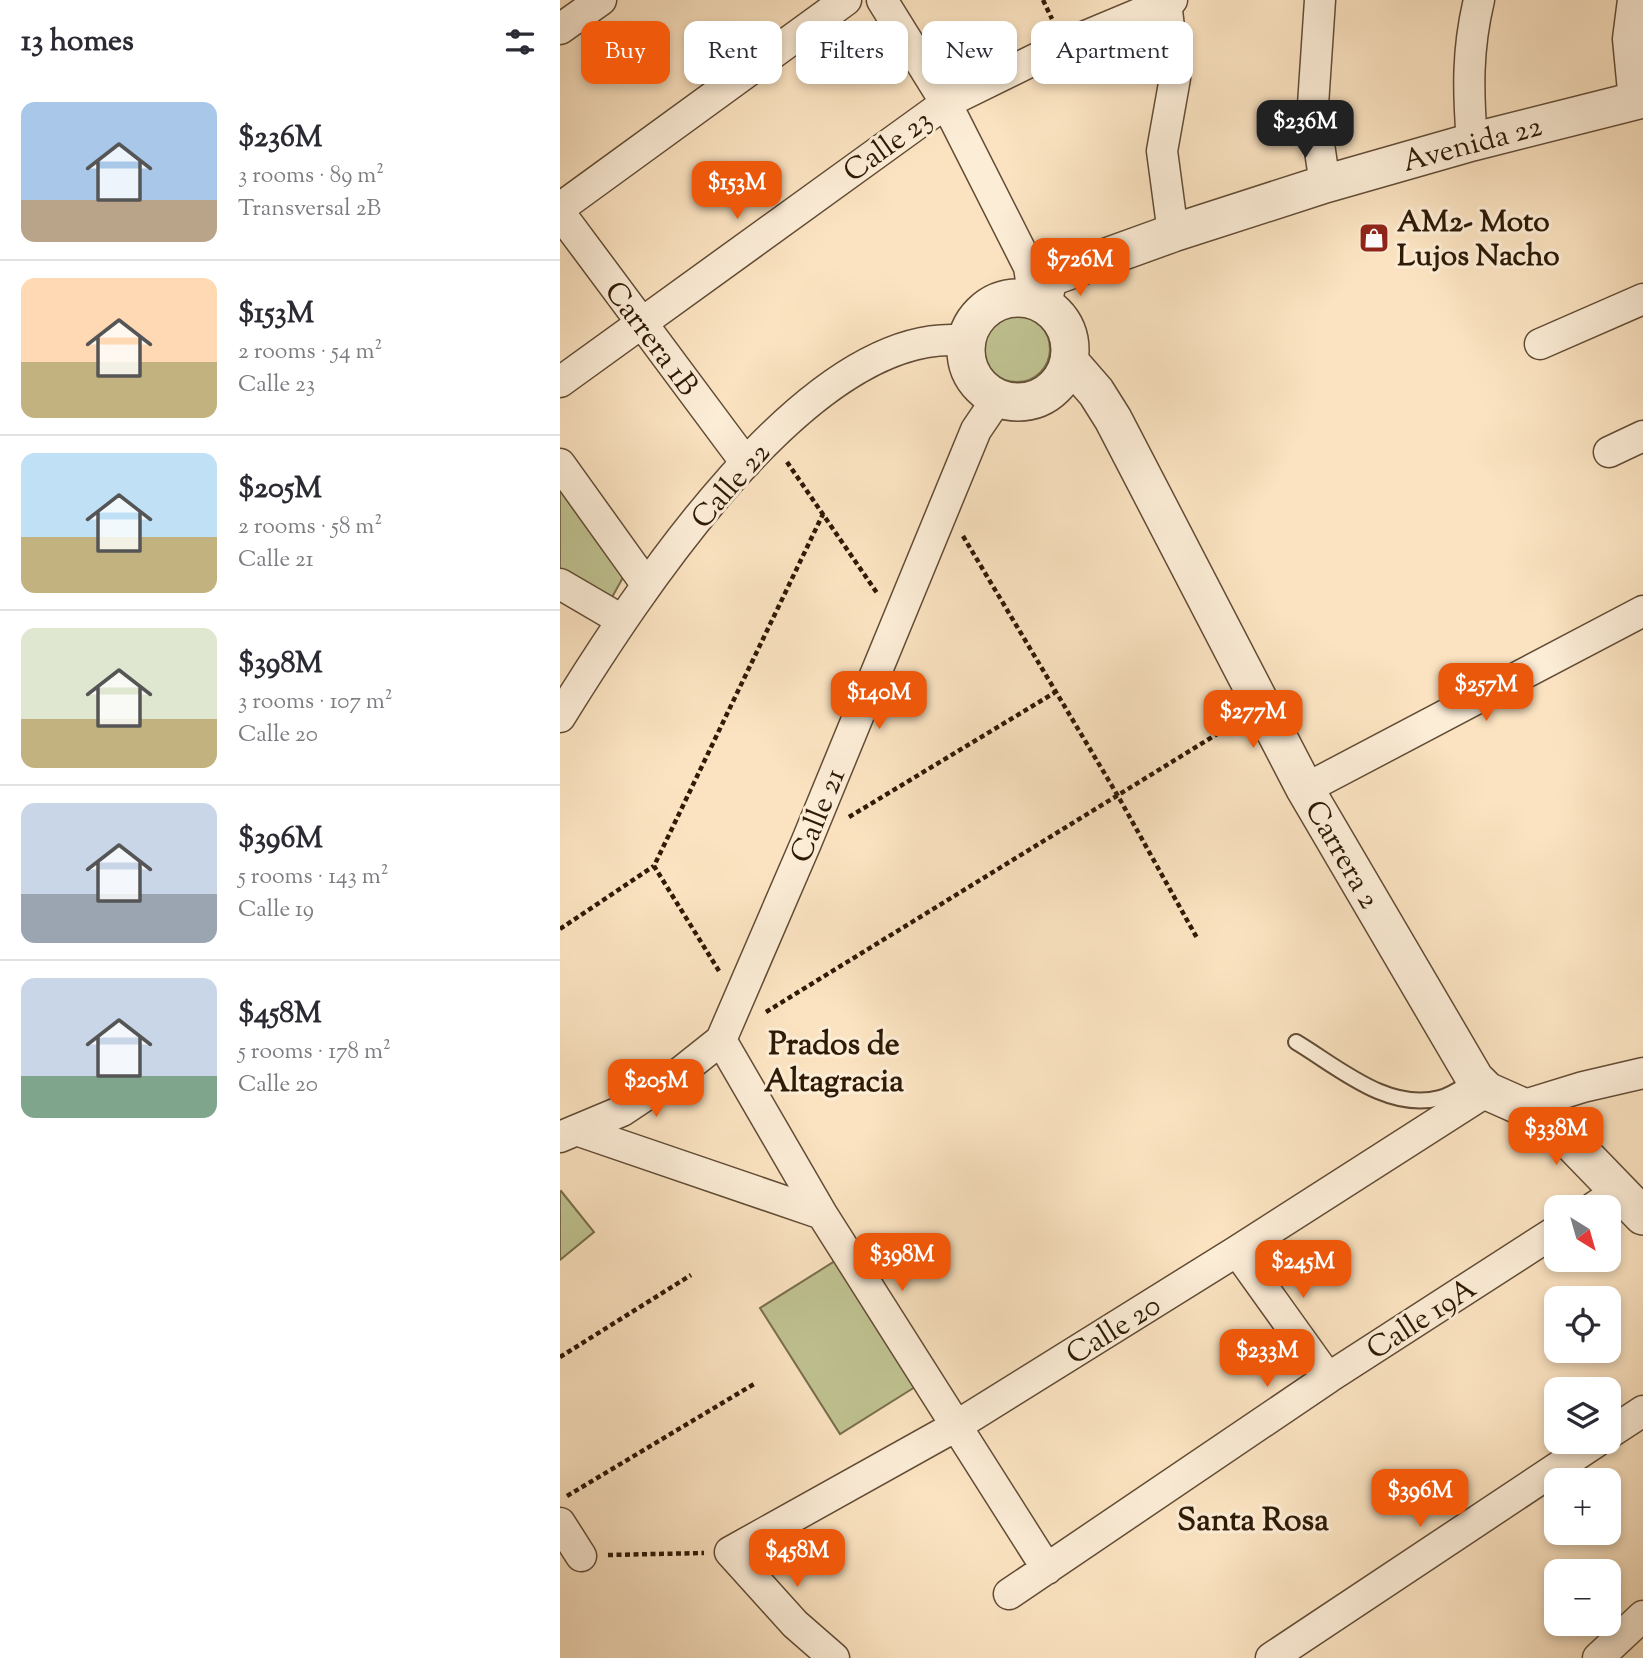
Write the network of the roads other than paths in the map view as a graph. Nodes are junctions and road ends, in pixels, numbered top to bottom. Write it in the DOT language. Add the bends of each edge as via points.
graph roads {
  1 [pos="601,0"];
  2 [pos="846,0"];
  3 [pos="882,0"];
  4 [pos="1320,0"];
  5 [pos="1479,0"];
  6 [pos="1633,0"];
  7 [pos="1169,1"];
  8 [pos="564,17"];
  9 [pos="1639,100"];
  10 [pos="946,103"];
  11 [pos="1472,142"];
  12 [pos="1325,184"];
  13 [pos="560,210"];
  14 [pos="1173,233"];
  15 [pos="1643,299"];
  16 [pos="1038,302"];
  17 [pos="639,323"];
  18 [pos="966,341"];
  19 [pos="1540,344"];
  20 [pos="1069,362"];
  21 [pos="560,382"];
  22 [pos="998,398"];
  23 [pos="1643,436"];
  24 [pos="1609,452"];
  25 [pos="746,463"];
  26 [pos="560,464"];
  27 [pos="560,584"];
  28 [pos="646,584"];
  29 [pos="1643,611"];
  30 [pos="620,619"];
  31 [pos="560,717"];
  32 [pos="1305,789"];
  33 [pos="721,1040"];
  34 [pos="1296,1042"];
  35 [pos="1643,1073"];
  36 [pos="1481,1085"];
  37 [pos="1525,1105"];
  38 [pos="569,1134"];
  39 [pos="1612,1195"];
  40 [pos="822,1214"];
  41 [pos="1544,1239"];
  42 [pos="1237,1251"];
  43 [pos="1328,1378"];
  44 [pos="1643,1411"];
  45 [pos="1621,1425"];
  46 [pos="956,1426"];
  47 [pos="1578,1454"];
  48 [pos="560,1523"];
  49 [pos="580,1556"];
  50 [pos="1047,1569"];
  51 [pos="1009,1594"];
  52 [pos="1639,1627"];
  53 [pos="834,1658"];
  54 [pos="1271,1658"];
  55 [pos="1598,1658"];
  1 -- 8 [label="street"];
  2 -- 13 [label="street"];
  3 -- 10 [label="street"];
  4 -- 12 [label="street" via="1313,105"];
  5 -- 11 [label="street" via="1470,38"];
  6 -- 9 [label="street" via="1628,39"];
  7 -- 10 [label="street, Calle 23" via="1064,45"];
  7 -- 14 [label="street" via="1175,78 1162,151"];
  9 -- 11 [label="street, Avenida 22"];
  10 -- 16 [label="street" via="1028,267"];
  10 -- 17 [label="street, Calle 23"];
  11 -- 12 [label="street, Avenida 22"];
  12 -- 14 [label="street, Avenida 22"];
  13 -- 17 [label="street, Carrera 1B"];
  14 -- 16 [label="street, Avenida 22" via="1054,276"];
  15 -- 19 [label="street"];
  16 -- 18 [label="street" via="1008,299 991,305 977,317"];
  16 -- 20 [label="street" via="1063,324 1070,344"];
  17 -- 21 [label="street, Calle 23"];
  17 -- 25 [label="street, Carrera 1B"];
  18 -- 22 [label="street" via="972,376"];
  18 -- 25 [label="street, Calle 22" via="943,338 922,342 869,362 814,397"];
  20 -- 22 [label="street" via="1063,377 1043,396 1017,403"];
  20 -- 32 [label="street, Carrera 2" via="1097,392 1112,419"];
  22 -- 33 [label="street, Calle 21" via="976,430"];
  23 -- 24 [label="street"];
  25 -- 28 [label="street, Calle 22"];
  26 -- 28 [label="street"];
  27 -- 30 [label="street"];
  28 -- 30 [label="street, Calle 22"];
  29 -- 32 [label="street"];
  30 -- 31 [label="street, Calle 22"];
  32 -- 36 [label="street, Carrera 2"];
  33 -- 38 [label="street" via="622,1111"];
  33 -- 40 [label="street"];
  34 -- 36 [label="lane" via="1383,1095 1415,1101"];
  35 -- 37 [label="street"];
  36 -- 37 [label="street"];
  36 -- 42 [label="street, Calle 20"];
  37 -- 39 [label="street" via="1548,1118"];
  38 -- 40 [label="street"];
  40 -- 46 [label="street"];
  41 -- 43 [label="street, Calle 19A"];
  42 -- 43 [label="street"];
  42 -- 46 [label="street, Calle 20"];
  43 -- 50 [label="street, Calle 19A"];
  44 -- 45 [label="street"];
  46 -- 50 [label="street"];
  46 -- 53 [label="street, Calle 20" via="730,1552 795,1624"];
  47 -- 54 [label="street"];
  48 -- 49 [label="street"];
  50 -- 51 [label="street, Calle 19A"];
  52 -- 55 [label="street"];
}
